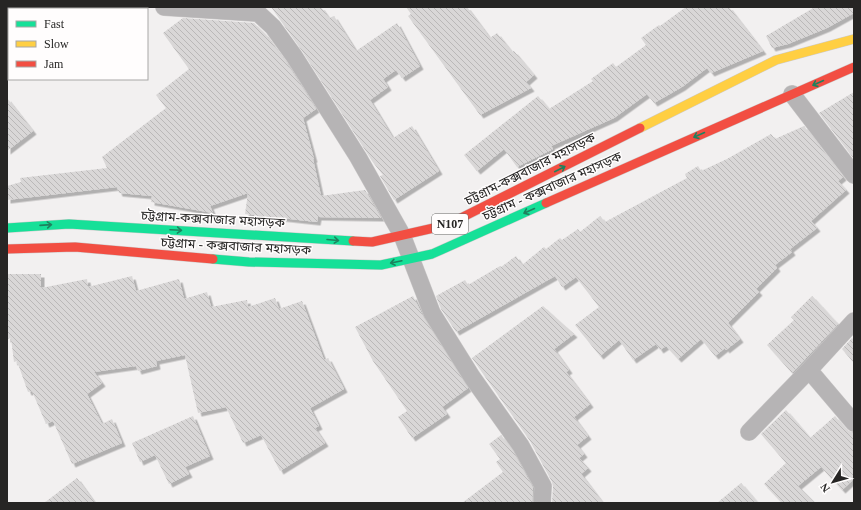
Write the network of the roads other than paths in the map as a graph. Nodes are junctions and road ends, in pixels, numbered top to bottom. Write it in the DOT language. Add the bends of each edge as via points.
graph roads {
  1 [pos="164,7"];
  2 [pos="854,39"];
  3 [pos="854,67"];
  4 [pos="792,94"];
  5 [pos="854,175"];
  6 [pos="7,228"];
  7 [pos="402,235"];
  8 [pos="7,249"];
  9 [pos="411,259"];
  10 [pos="854,321"];
  11 [pos="809,370"];
  12 [pos="854,423"];
  13 [pos="749,432"];
  14 [pos="542,503"];
  1 -- 7 [label="street" via="258,13 273,27 358,157"];
  7 -- 2 [label="highway, চট্টগ্রাম-কক্সবাজার মহাসড়ক / N107, one-way" via="448,225 776,60"];
  3 -- 4 [label="highway, চট্টগ্রাম - কক্সবাজার মহাসড়ক / N107, one-way"];
  4 -- 5 [label="street"];
  4 -- 9 [label="highway, চট্টগ্রাম - কক্সবাজার মহাসড়ক / N107, one-way" via="432,254"];
  6 -- 7 [label="highway, চট্টগ্রাম-কক্সবাজার মহাসড়ক / N107, one-way" via="69,224 372,242"];
  7 -- 9 [label="street"];
  9 -- 8 [label="highway, চট্টগ্রাম - কক্সবাজার মহাসড়ক / N107, one-way" via="381,265 257,263 75,247"];
  9 -- 14 [label="street" via="432,313 472,378 521,446 544,486"];
  10 -- 11 [label="street"];
  11 -- 12 [label="street"];
  11 -- 13 [label="street"];
}
